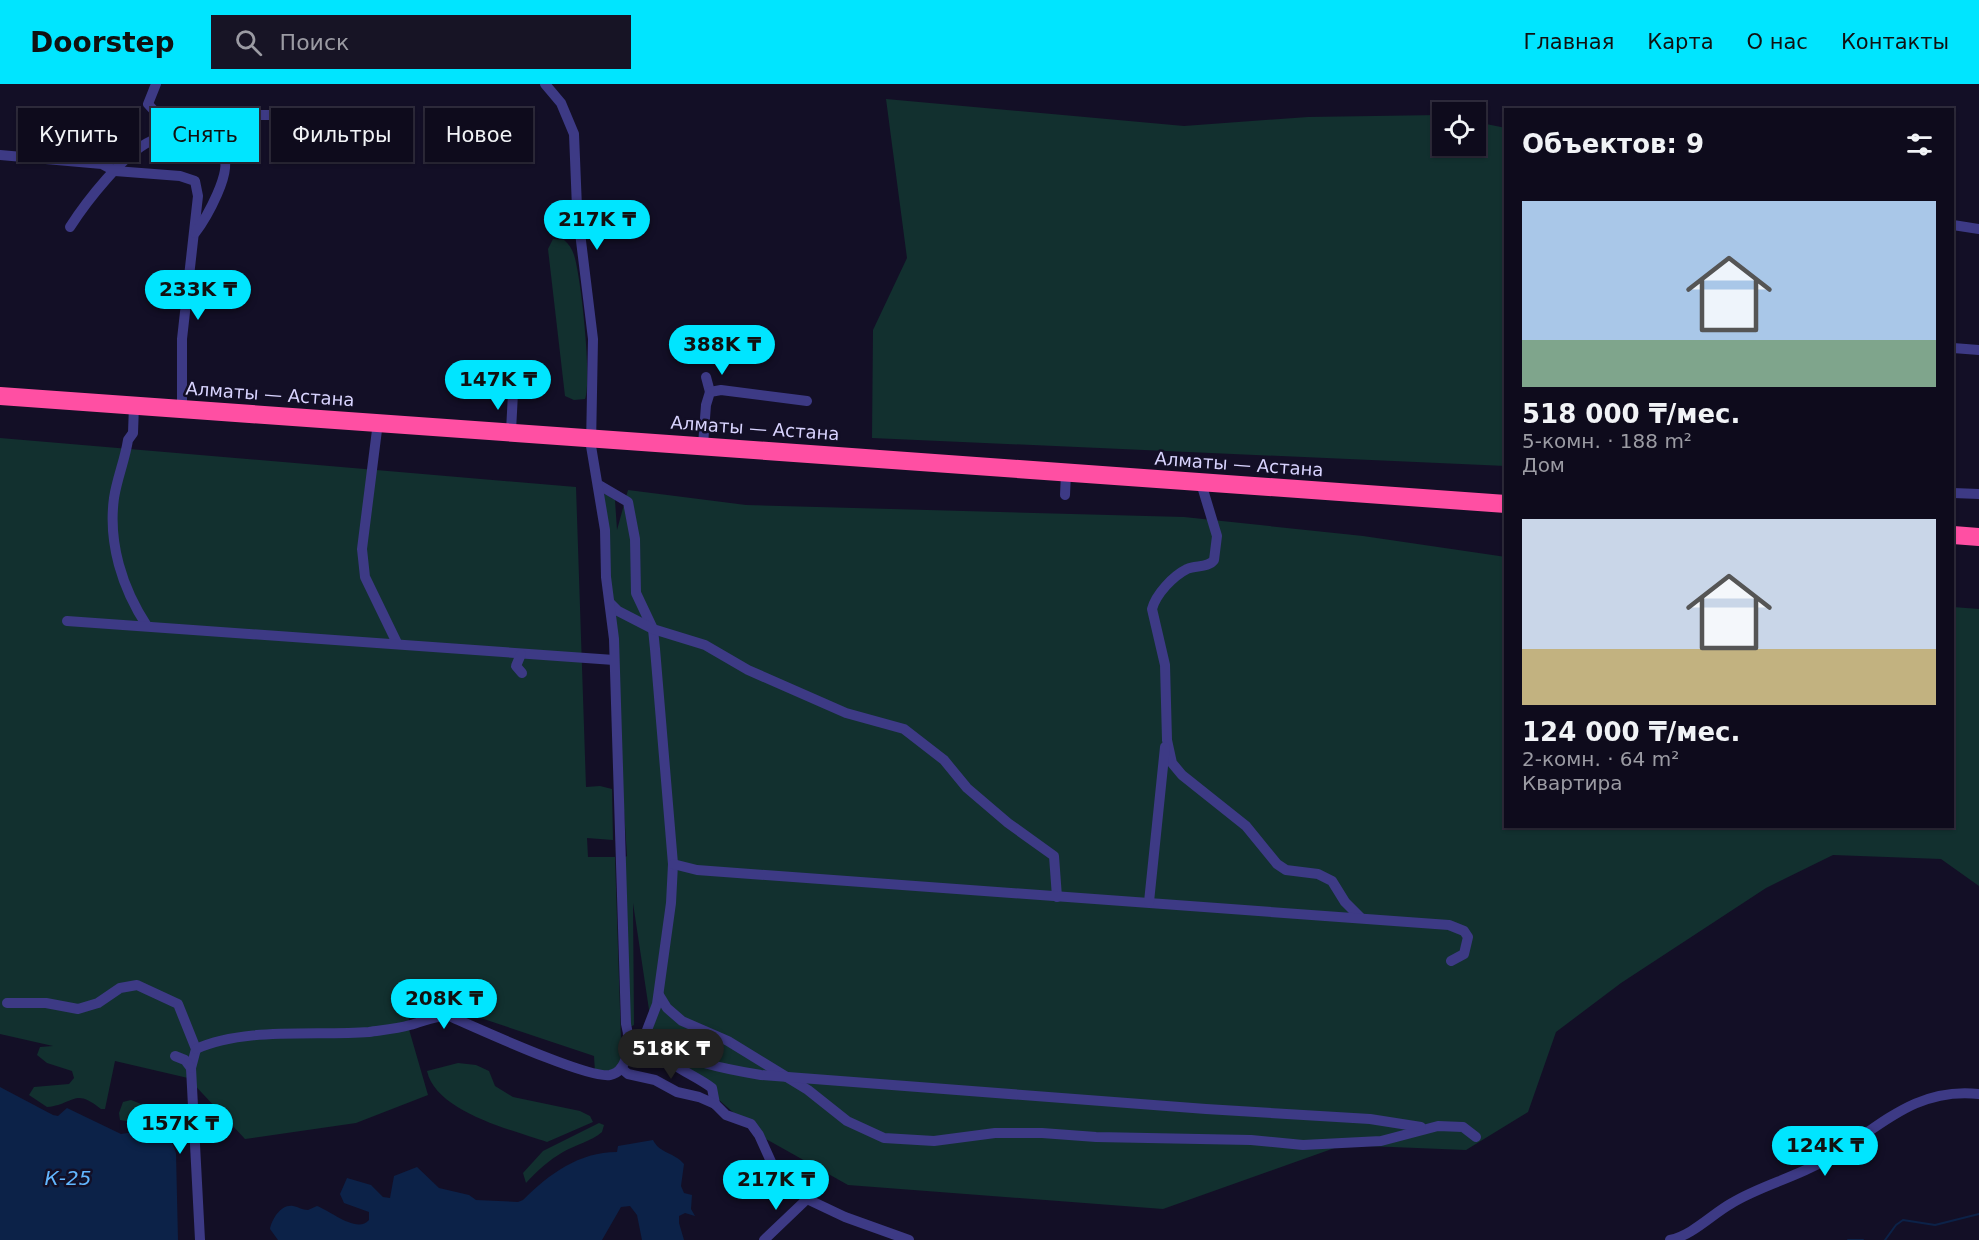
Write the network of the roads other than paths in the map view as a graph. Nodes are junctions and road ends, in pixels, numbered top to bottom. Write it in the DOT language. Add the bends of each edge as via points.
graph roads {
  1 [pos="156,84"];
  2 [pos="545,84"];
  3 [pos="151,110"];
  4 [pos="151,142"];
  5 [pos="0,155"];
  6 [pos="224,162"];
  7 [pos="115,171"];
  8 [pos="1954,225"];
  9 [pos="70,227"];
  10 [pos="1979,229"];
  11 [pos="195,233"];
  12 [pos="1954,348"];
  13 [pos="1979,350"];
  14 [pos="706,377"];
  15 [pos="710,392"];
  16 [pos="513,393"];
  17 [pos="0,396"];
  18 [pos="807,401"];
  19 [pos="134,405"];
  20 [pos="182,409"];
  21 [pos="378,422"];
  22 [pos="511,431"];
  23 [pos="591,437"];
  24 [pos="703,445"];
  25 [pos="1066,473"];
  26 [pos="1201,483"];
  27 [pos="598,485"];
  28 [pos="1954,493"];
  29 [pos="1979,494"];
  30 [pos="1065,495"];
  31 [pos="1504,504"];
  32 [pos="1954,535"];
  33 [pos="1979,537"];
  34 [pos="610,603"];
  35 [pos="67,621"];
  36 [pos="147,626"];
  37 [pos="653,629"];
  38 [pos="397,643"];
  39 [pos="521,654"];
  40 [pos="615,660"];
  41 [pos="522,673"];
  42 [pos="1167,740"];
  43 [pos="673,864"];
  44 [pos="1057,897"];
  45 [pos="1149,902"];
  46 [pos="1361,918"];
  47 [pos="1451,961"];
  48 [pos="659,995"];
  49 [pos="7,1003"];
  50 [pos="647,1030"];
  51 [pos="630,1034"];
  52 [pos="653,1041"];
  53 [pos="196,1049"];
  54 [pos="175,1056"];
  55 [pos="191,1068"];
  56 [pos="621,1068"];
  57 [pos="789,1077"];
  58 [pos="1979,1094"];
  59 [pos="715,1104"];
  60 [pos="1425,1128"];
  61 [pos="1476,1137"];
  62 [pos="807,1199"];
  63 [pos="200,1240"];
  64 [pos="764,1240"];
  65 [pos="909,1240"];
  66 [pos="1670,1240"];
  1 -- 3 [label="street" via="147,99"];
  2 -- 23 [label="street" via="568,115 576,145 577,208 593,339"];
  4 -- 7 [label="street" via="124,159"];
  5 -- 7 [label="street" via="102,164"];
  6 -- 11 [label="street" via="226,168 208,215"];
  7 -- 9 [label="street"];
  7 -- 11 [label="street" via="193,178 198,191"];
  8 -- 10 [label="street"];
  11 -- 20 [label="street" via="182,339"];
  12 -- 13 [label="street"];
  14 -- 15 [label="street"];
  15 -- 18 [label="street" via="721,390"];
  15 -- 24 [label="street"];
  16 -- 22 [label="street"];
  17 -- 19 [label="highway, Алматы — Астана"];
  19 -- 20 [label="highway, Алматы — Астана"];
  19 -- 36 [label="street" via="133,433 114,499 112,543 128,589"];
  20 -- 21 [label="highway, Алматы — Астана"];
  21 -- 22 [label="highway, Алматы — Астана"];
  21 -- 38 [label="street" via="362,549 365,577"];
  22 -- 23 [label="highway, Алматы — Астана"];
  23 -- 24 [label="highway, Алматы — Астана"];
  23 -- 27 [label="street"];
  24 -- 25 [label="highway, Алматы — Астана"];
  25 -- 26 [label="highway, Алматы — Астана"];
  25 -- 30 [label="street"];
  26 -- 31 [label="highway, Алматы — Астана"];
  26 -- 42 [label="street" via="1216,529 1216,556 1211,564 1178,576 1152,609 1166,681"];
  27 -- 34 [label="street"];
  27 -- 37 [label="street" via="628,502 635,539 636,593"];
  28 -- 29 [label="street"];
  32 -- 33 [label="highway"];
  34 -- 37 [label="street"];
  34 -- 40 [label="street"];
  35 -- 36 [label="street"];
  36 -- 38 [label="street"];
  37 -- 43 [label="street"];
  37 -- 44 [label="street" via="705,645 748,670 846,713 904,729 944,760 967,788 1008,823 1054,856"];
  38 -- 39 [label="street"];
  39 -- 40 [label="street"];
  39 -- 41 [label="street" via="516,666"];
  40 -- 51 [label="street" via="622,930 626,1024"];
  42 -- 45 [label="street"];
  42 -- 46 [label="street" via="1172,763 1182,775 1246,826 1277,864 1286,870 1318,874 1332,881"];
  43 -- 44 [label="street" via="697,870"];
  43 -- 48 [label="street" via="672,903"];
  44 -- 45 [label="street"];
  45 -- 46 [label="street"];
  46 -- 47 [label="street" via="1460,929 1468,937 1467,946 1464,954"];
  48 -- 50 [label="street"];
  48 -- 57 [label="street" via="682,1021 728,1041"];
  49 -- 53 [label="street" via="46,1003 78,1009 98,1003 120,988 137,985 178,1004"];
  50 -- 51 [label="street"];
  50 -- 52 [label="street"];
  51 -- 56 [label="street"];
  52 -- 57 [label="street" via="664,1049 712,1066"];
  52 -- 59 [label="street" via="661,1056 712,1088"];
  53 -- 55 [label="street"];
  53 -- 56 [label="street" via="234,1038 368,1032 449,1016 576,1070 609,1075"];
  54 -- 55 [label="street"];
  55 -- 63 [label="street"];
  56 -- 59 [label="street" via="628,1074 655,1080"];
  57 -- 60 [label="street" via="1370,1119"];
  57 -- 60 [label="street" via="858,1127 884,1138 908,1140 1042,1133 1103,1138 1245,1139 1303,1145 1381,1141"];
  58 -- 66 [label="street" via="1954,1092 1899,1111 1818,1164 1736,1200 1693,1230"];
  59 -- 62 [label="street" via="726,1115 751,1124 777,1175 797,1187"];
  60 -- 61 [label="street" via="1463,1127"];
  62 -- 64 [label="street"];
  62 -- 65 [label="street"];
}
